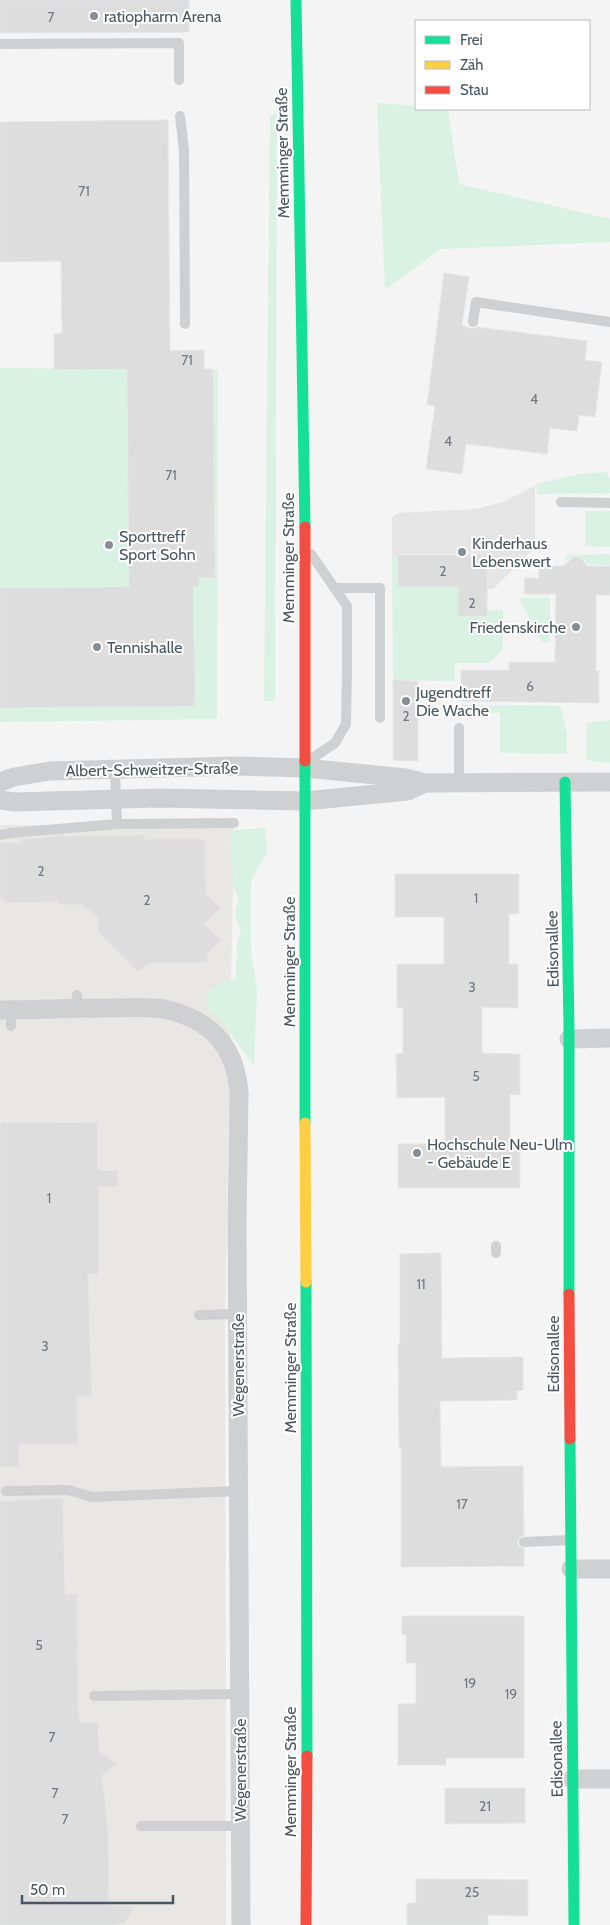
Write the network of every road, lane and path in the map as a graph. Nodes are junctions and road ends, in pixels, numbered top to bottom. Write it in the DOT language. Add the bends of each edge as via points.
graph roads {
  1 [pos="296,0"];
  2 [pos="0,44"];
  3 [pos="179,80"];
  4 [pos="180,116"];
  5 [pos="473,322"];
  6 [pos="610,322"];
  7 [pos="185,324"];
  8 [pos="561,502"];
  9 [pos="610,503"];
  10 [pos="305,543"];
  11 [pos="334,588"];
  12 [pos="380,718"];
  13 [pos="459,728"];
  14 [pos="305,765"];
  15 [pos="115,769"];
  16 [pos="0,782"];
  17 [pos="459,782"];
  18 [pos="565,782"];
  19 [pos="610,782"];
  20 [pos="425,783"];
  21 [pos="116,798"];
  22 [pos="0,800"];
  23 [pos="305,801"];
  24 [pos="234,823"];
  25 [pos="117,824"];
  26 [pos="0,836"];
  27 [pos="7,1015"];
  28 [pos="610,1038"];
  29 [pos="569,1039"];
  30 [pos="238,1314"];
  31 [pos="199,1315"];
  32 [pos="6,1491"];
  33 [pos="239,1491"];
  34 [pos="571,1540"];
  35 [pos="524,1542"];
  36 [pos="571,1569"];
  37 [pos="610,1569"];
  38 [pos="240,1694"];
  39 [pos="94,1696"];
  40 [pos="572,1779"];
  41 [pos="610,1779"];
  42 [pos="141,1826"];
  43 [pos="241,1826"];
  44 [pos="241,1925"];
  45 [pos="306,1925"];
  46 [pos="574,1925"];
  1 -- 10 [label="main road, Memminger Straße"];
  2 -- 3 [label="lane" via="179,43"];
  4 -- 7 [label="lane" via="184,150"];
  5 -- 6 [label="lane" via="476,302"];
  8 -- 9 [label="lane"];
  10 -- 11 [label="lane"];
  10 -- 14 [label="main road, Memminger Straße"];
  11 -- 12 [label="lane" via="380,588"];
  11 -- 14 [label="lane" via="347,606 346,724 334,743"];
  13 -- 17 [label="lane"];
  14 -- 15 [label="street, Albert-Schweitzer-Straße"];
  14 -- 20 [label="street, Albert-Schweitzer-Straße"];
  14 -- 23 [label="main road, Memminger Straße"];
  15 -- 16 [label="street, Albert-Schweitzer-Straße" via="50,771"];
  15 -- 21 [label="lane"];
  17 -- 18 [label="street"];
  17 -- 20 [label="street"];
  18 -- 19 [label="street"];
  18 -- 29 [label="main road, Edisonallee"];
  20 -- 23 [label="street, Albert-Schweitzer-Straße" via="408,791"];
  21 -- 22 [label="street, Albert-Schweitzer-Straße"];
  21 -- 23 [label="street, Albert-Schweitzer-Straße"];
  21 -- 25 [label="lane"];
  23 -- 45 [label="main road, Memminger Straße"];
  24 -- 25 [label="lane"];
  25 -- 26 [label="lane"];
  27 -- 30 [label="street, Wegenerstraße" via="77,1001 164,1009 199,1022 214,1032 227,1048 238,1075 239,1092 230,1249"];
  28 -- 29 [label="street"];
  29 -- 34 [label="main road, Edisonallee"];
  30 -- 31 [label="lane"];
  30 -- 33 [label="street, Wegenerstraße"];
  32 -- 33 [label="lane" via="68,1490 92,1497"];
  33 -- 38 [label="street, Wegenerstraße"];
  34 -- 35 [label="lane"];
  34 -- 36 [label="main road, Edisonallee"];
  36 -- 37 [label="street"];
  36 -- 40 [label="main road, Edisonallee"];
  38 -- 39 [label="lane"];
  38 -- 43 [label="street, Wegenerstraße"];
  40 -- 41 [label="street"];
  40 -- 46 [label="main road, Edisonallee"];
  42 -- 43 [label="lane"];
  43 -- 44 [label="street, Wegenerstraße"];
}
